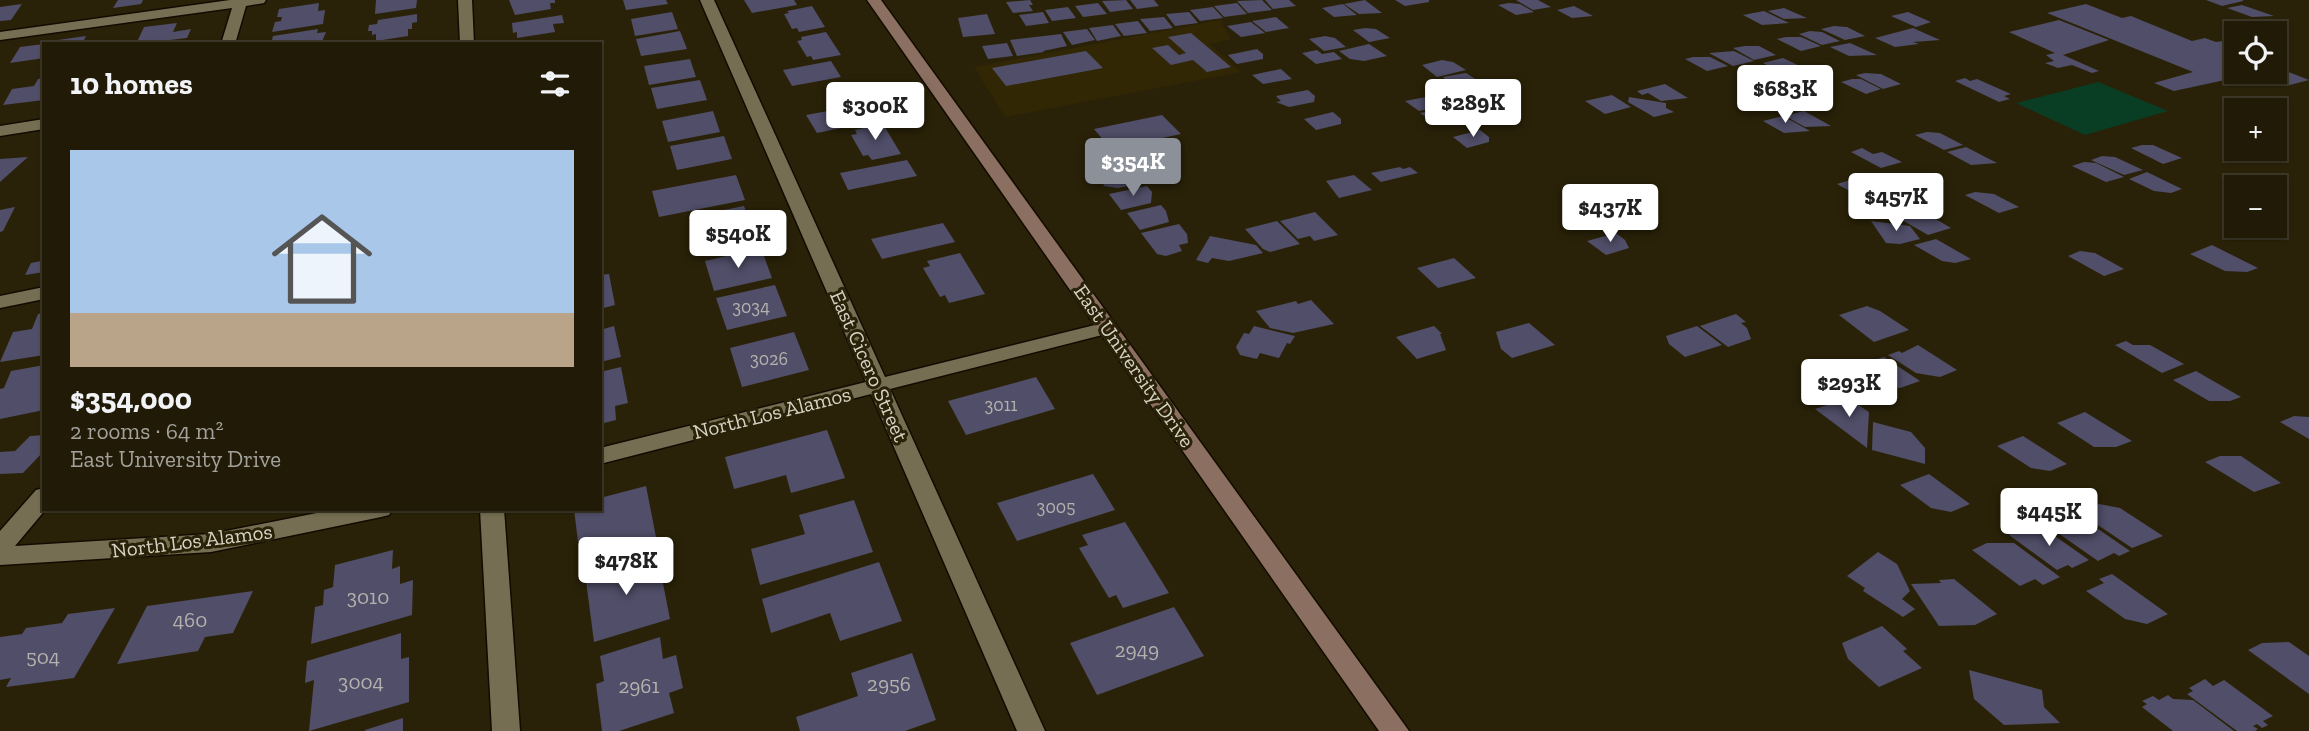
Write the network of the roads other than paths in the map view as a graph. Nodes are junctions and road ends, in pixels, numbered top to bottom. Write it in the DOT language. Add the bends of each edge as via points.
graph roads {
  1 [pos="259,0"];
  2 [pos="465,0"];
  3 [pos="707,0"];
  4 [pos="874,0"];
  5 [pos="240,2"];
  6 [pos="0,36"];
  7 [pos="229,42"];
  8 [pos="467,42"];
  9 [pos="42,124"];
  10 [pos="0,131"];
  11 [pos="42,293"];
  12 [pos="0,302"];
  13 [pos="1107,327"];
  14 [pos="877,386"];
  15 [pos="602,455"];
  16 [pos="42,498"];
  17 [pos="372,511"];
  18 [pos="492,511"];
  19 [pos="0,547"];
  20 [pos="0,555"];
  21 [pos="506,731"];
  22 [pos="1031,731"];
  23 [pos="1395,731"];
  1 -- 5 [label="street"];
  2 -- 8 [label="street"];
  3 -- 14 [label="street, East Cicero Street"];
  4 -- 13 [label="main road, East University Drive"];
  5 -- 6 [label="street"];
  5 -- 7 [label="street"];
  9 -- 10 [label="street"];
  11 -- 12 [label="street"];
  13 -- 14 [label="street, North Los Alamos"];
  13 -- 23 [label="main road, East University Drive"];
  14 -- 15 [label="street, North Los Alamos"];
  14 -- 22 [label="street, East Cicero Street"];
  16 -- 19 [label="street"];
  17 -- 20 [label="street, North Los Alamos" via="211,543"];
  18 -- 21 [label="street"];
}
